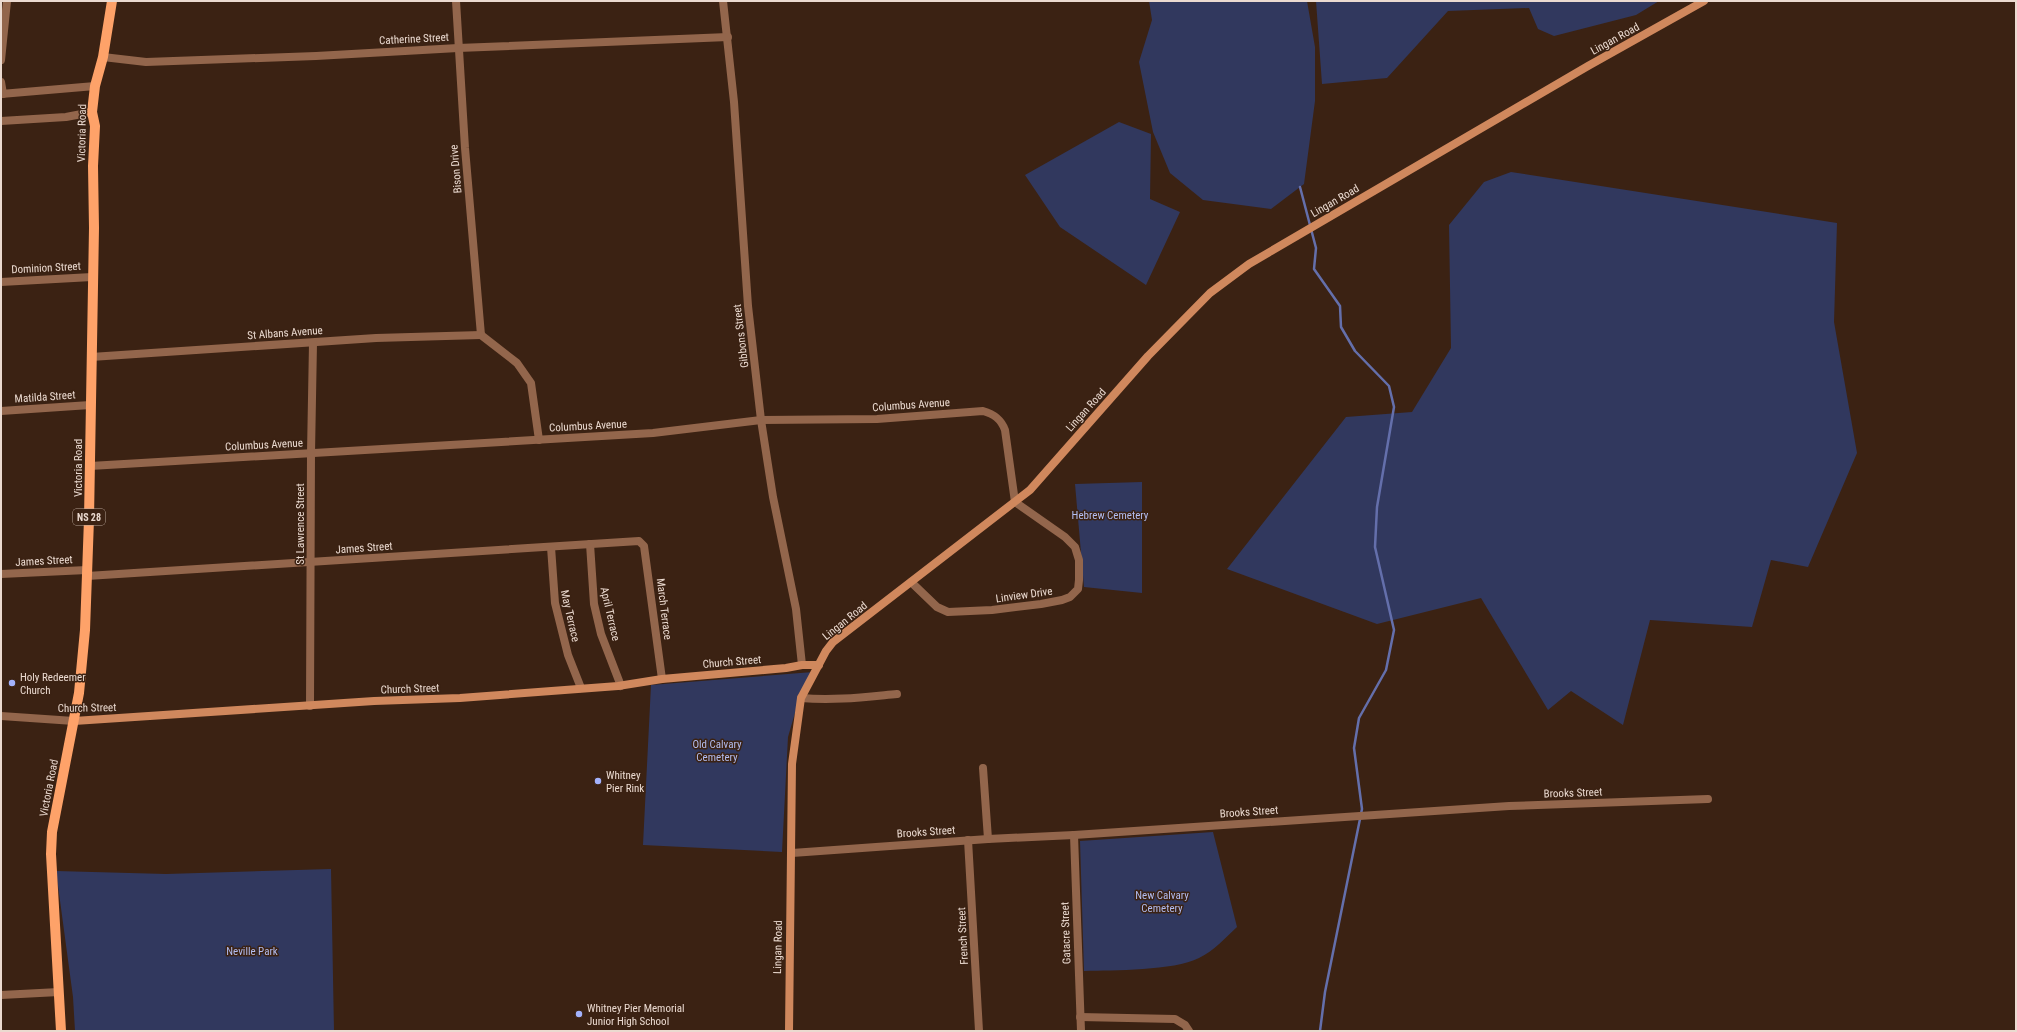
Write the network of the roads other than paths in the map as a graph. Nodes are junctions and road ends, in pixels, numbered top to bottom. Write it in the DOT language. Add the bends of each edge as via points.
graph roads {
  1 [pos="7,1"];
  2 [pos="112,1"];
  3 [pos="456,1"];
  4 [pos="723,1"];
  5 [pos="1704,1"];
  6 [pos="728,37"];
  7 [pos="458,48"];
  8 [pos="102,57"];
  9 [pos="1,60"];
  10 [pos="1,82"];
  11 [pos="95,86"];
  12 [pos="2,94"];
  13 [pos="92,112"];
  14 [pos="1,121"];
  15 [pos="92,277"];
  16 [pos="1,282"];
  17 [pos="481,335"];
  18 [pos="313,343"];
  19 [pos="91,357"];
  20 [pos="90,405"];
  21 [pos="1,411"];
  22 [pos="761,420"];
  23 [pos="539,440"];
  24 [pos="311,453"];
  25 [pos="90,466"];
  26 [pos="1015,502"];
  27 [pos="642,543"];
  28 [pos="590,544"];
  29 [pos="551,547"];
  30 [pos="311,563"];
  31 [pos="87,573"];
  32 [pos="1,574"];
  33 [pos="910,582"];
  34 [pos="802,665"];
  35 [pos="819,665"];
  36 [pos="662,679"];
  37 [pos="621,686"];
  38 [pos="581,688"];
  39 [pos="897,694"];
  40 [pos="801,698"];
  41 [pos="310,706"];
  42 [pos="1,716"];
  43 [pos="74,721"];
  44 [pos="983,768"];
  45 [pos="1708,799"];
  46 [pos="1074,835"];
  47 [pos="988,839"];
  48 [pos="968,840"];
  49 [pos="792,853"];
  50 [pos="59,992"];
  51 [pos="1,995"];
  52 [pos="1080,1017"];
  53 [pos="61,1031"];
  54 [pos="789,1031"];
  55 [pos="979,1031"];
  56 [pos="1081,1031"];
  57 [pos="1189,1031"];
  1 -- 9 [label="street"];
  2 -- 8 [label="main road, Victoria Road / NS 28"];
  3 -- 7 [label="street, Bison Drive"];
  4 -- 6 [label="street, Gibbons Street"];
  5 -- 26 [label="street, Lingan Road" via="1512,110 1244,266 1226,279 1139,365 1050,469"];
  6 -- 7 [label="street, Catherine Street"];
  6 -- 22 [label="street, Gibbons Street" via="748,306"];
  7 -- 8 [label="street, Catherine Street" via="153,61"];
  7 -- 17 [label="street, Bison Drive"];
  8 -- 11 [label="main road, Victoria Road / NS 28"];
  10 -- 12 [label="street"];
  11 -- 12 [label="street"];
  11 -- 13 [label="main road, Victoria Road / NS 28"];
  13 -- 14 [label="street"];
  13 -- 15 [label="main road, Victoria Road / NS 28" via="95,126"];
  15 -- 16 [label="street, Dominion Street"];
  15 -- 19 [label="main road, Victoria Road / NS 28"];
  17 -- 18 [label="street, St Albans Avenue"];
  17 -- 23 [label="street" via="517,363 531,382"];
  18 -- 19 [label="street, St Albans Avenue"];
  18 -- 24 [label="street, St Lawrence Street"];
  19 -- 20 [label="main road, Victoria Road / NS 28"];
  20 -- 21 [label="street, Matilda Street"];
  20 -- 25 [label="main road, Victoria Road / NS 28"];
  22 -- 23 [label="street, Columbus Avenue" via="653,433"];
  22 -- 26 [label="street, Columbus Avenue" via="869,419 983,411 990,413 1001,421 1005,430"];
  22 -- 34 [label="street, Gibbons Street" via="773,497 796,609"];
  23 -- 24 [label="street, Columbus Avenue"];
  24 -- 25 [label="street, Columbus Avenue"];
  24 -- 30 [label="street, St Lawrence Street"];
  25 -- 31 [label="main road, Victoria Road / NS 28"];
  26 -- 33 [label="street, Lingan Road"];
  26 -- 33 [label="street, Linview Drive" via="1065,536 1075,547 1079,560 1079,580 1078,589 1070,597 992,610 948,612 937,607"];
  27 -- 28 [label="street, James Street" via="637,541"];
  27 -- 36 [label="street, March Terrace"];
  28 -- 29 [label="street, James Street"];
  28 -- 37 [label="street, April Terrace" via="594,604 601,634"];
  29 -- 30 [label="street, James Street"];
  29 -- 38 [label="street, May Terrace" via="555,603 568,655"];
  30 -- 31 [label="street, James Street"];
  30 -- 41 [label="street, St Lawrence Street"];
  31 -- 32 [label="street, James Street"];
  31 -- 43 [label="main road, Victoria Road / NS 28" via="85,630"];
  33 -- 35 [label="street, Lingan Road" via="833,642"];
  34 -- 35 [label="street, Church Street"];
  34 -- 36 [label="street, Church Street"];
  35 -- 40 [label="street, Lingan Road"];
  36 -- 37 [label="street, Church Street"];
  37 -- 38 [label="street, Church Street"];
  38 -- 41 [label="street, Church Street"];
  39 -- 40 [label="street" via="856,699"];
  40 -- 49 [label="street, Lingan Road" via="792,764"];
  41 -- 43 [label="street, Church Street"];
  42 -- 43 [label="street, Church Street"];
  43 -- 50 [label="main road, Victoria Road / NS 28" via="52,832"];
  44 -- 47 [label="street"];
  45 -- 46 [label="street, Brooks Street" via="1509,806"];
  46 -- 47 [label="street, Brooks Street"];
  46 -- 52 [label="street, Gatacre Street"];
  47 -- 48 [label="street, Brooks Street"];
  48 -- 49 [label="street, Brooks Street"];
  48 -- 55 [label="street, French Street"];
  49 -- 54 [label="street, Lingan Road"];
  50 -- 51 [label="street"];
  50 -- 53 [label="main road, Victoria Road / NS 28"];
  52 -- 56 [label="street, Gatacre Street"];
  52 -- 57 [label="street" via="1175,1020 1185,1025"];
}
